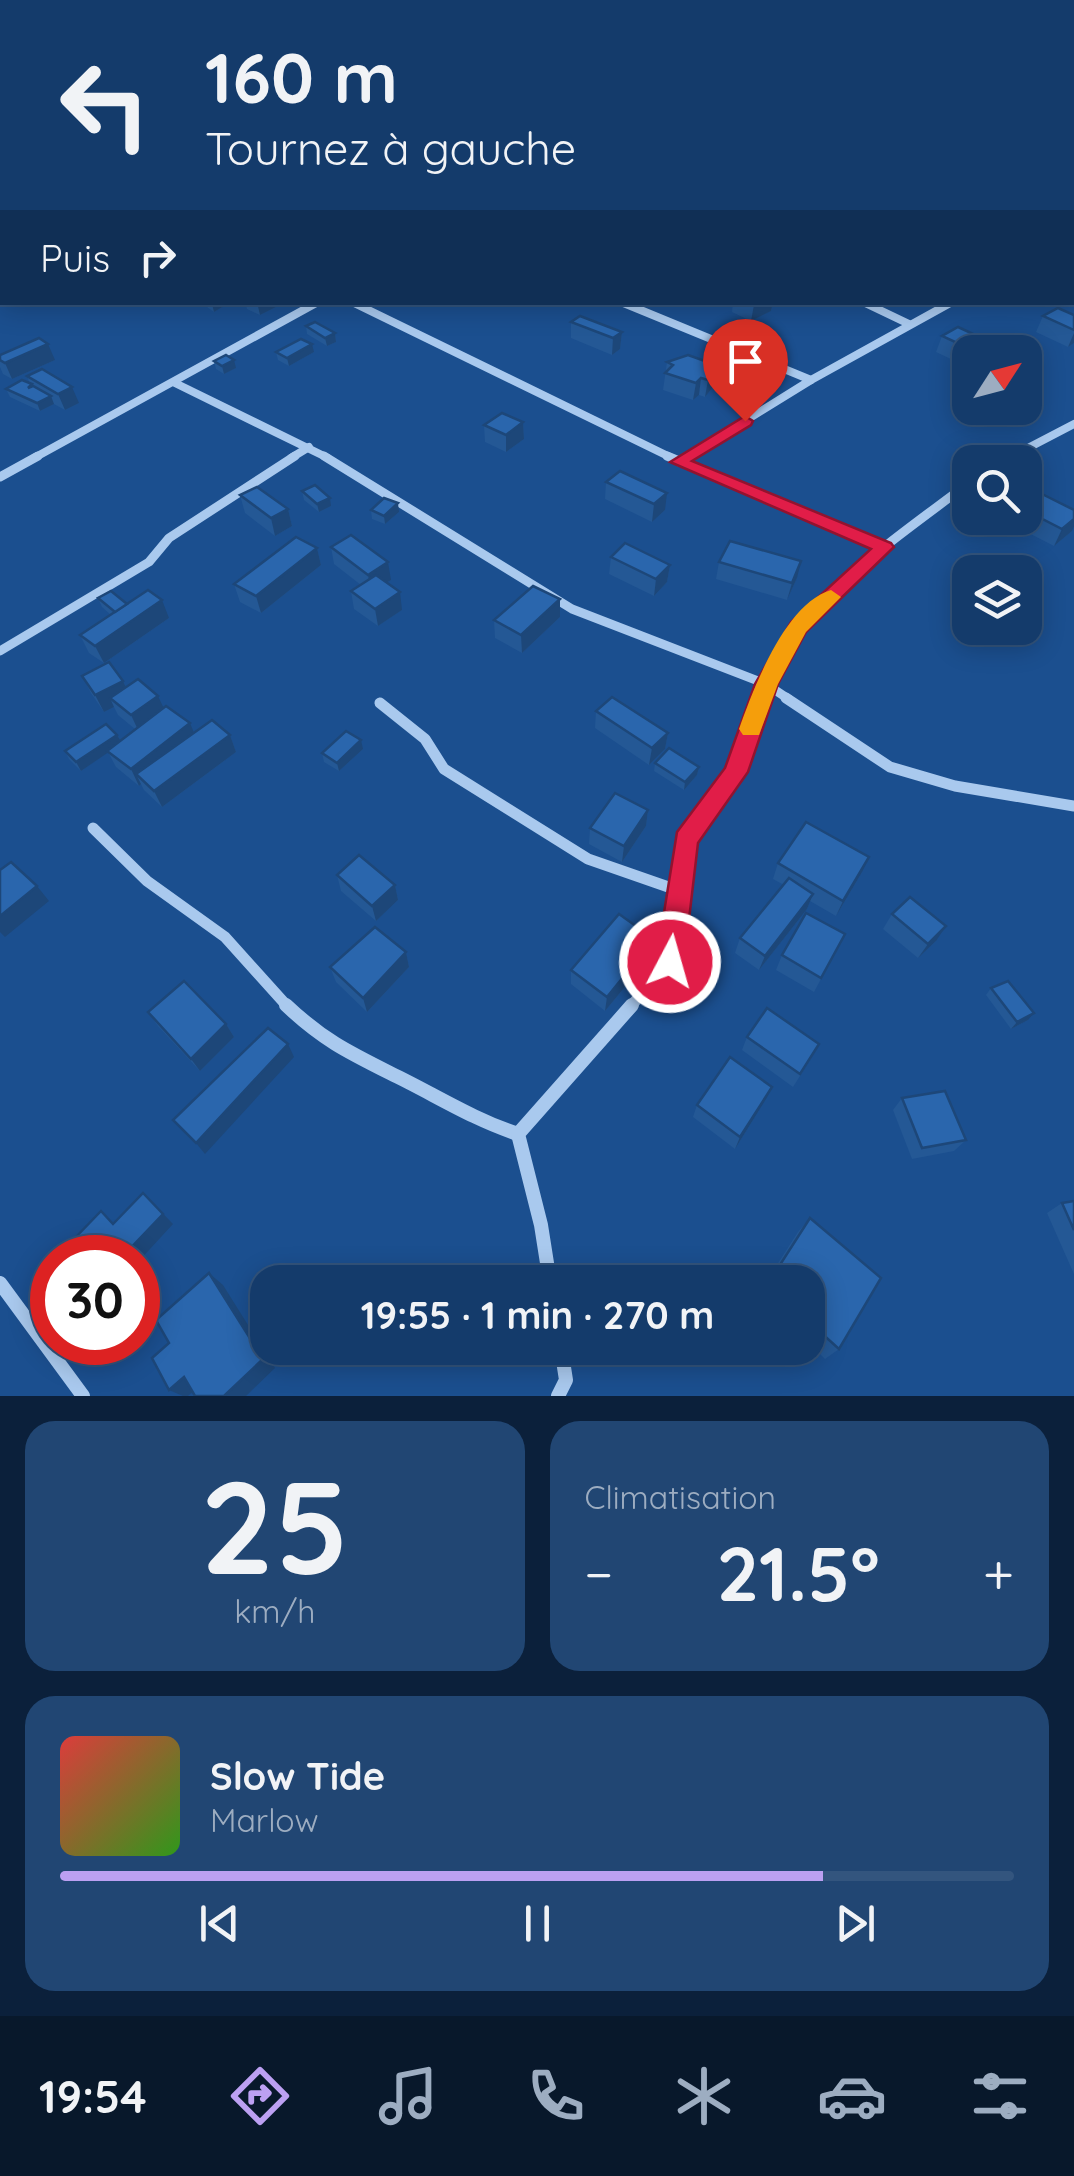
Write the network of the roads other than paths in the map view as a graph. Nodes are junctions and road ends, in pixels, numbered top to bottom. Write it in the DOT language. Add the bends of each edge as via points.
graph roads {
  1 [pos="313,305"];
  2 [pos="358,305"];
  3 [pos="628,305"];
  4 [pos="869,305"];
  5 [pos="946,305"];
  6 [pos="909,324"];
  7 [pos="811,380"];
  8 [pos="175,384"];
  9 [pos="1074,424"];
  10 [pos="1034,445"];
  11 [pos="308,447"];
  12 [pos="679,462"];
  13 [pos="0,478"];
  14 [pos="952,496"];
  15 [pos="884,547"];
  16 [pos="0,651"];
  17 [pos="766,684"];
  18 [pos="380,703"];
  19 [pos="1074,806"];
  20 [pos="93,828"];
  21 [pos="677,890"];
  22 [pos="518,1134"];
  23 [pos="547,1265"];
  24 [pos="0,1283"];
  25 [pos="564,1365"];
  26 [pos="82,1396"];
  27 [pos="558,1396"];
  1 -- 8 [label="street"];
  2 -- 12 [label="street"];
  3 -- 7 [label="street"];
  4 -- 6 [label="street"];
  5 -- 6 [label="street"];
  6 -- 7 [label="street"];
  7 -- 12 [label="street"];
  8 -- 11 [label="street"];
  8 -- 13 [label="street"];
  9 -- 10 [label="street"];
  11 -- 16 [label="street" via="169,538 149,562"];
  11 -- 17 [label="street" via="572,609"];
  12 -- 15 [label="street"];
  14 -- 15 [label="street"];
  15 -- 17 [label="street" via="798,627"];
  17 -- 19 [label="street" via="890,768"];
  17 -- 21 [label="street" via="736,772 686,840"];
  18 -- 21 [label="street" via="425,739 444,769 588,859"];
  20 -- 22 [label="street" via="147,881 225,938 263,983 344,1053 476,1120"];
  21 -- 22 [label="street" via="670,962"];
  22 -- 23 [label="street"];
  24 -- 26 [label="street"];
  25 -- 27 [label="street"];
}
